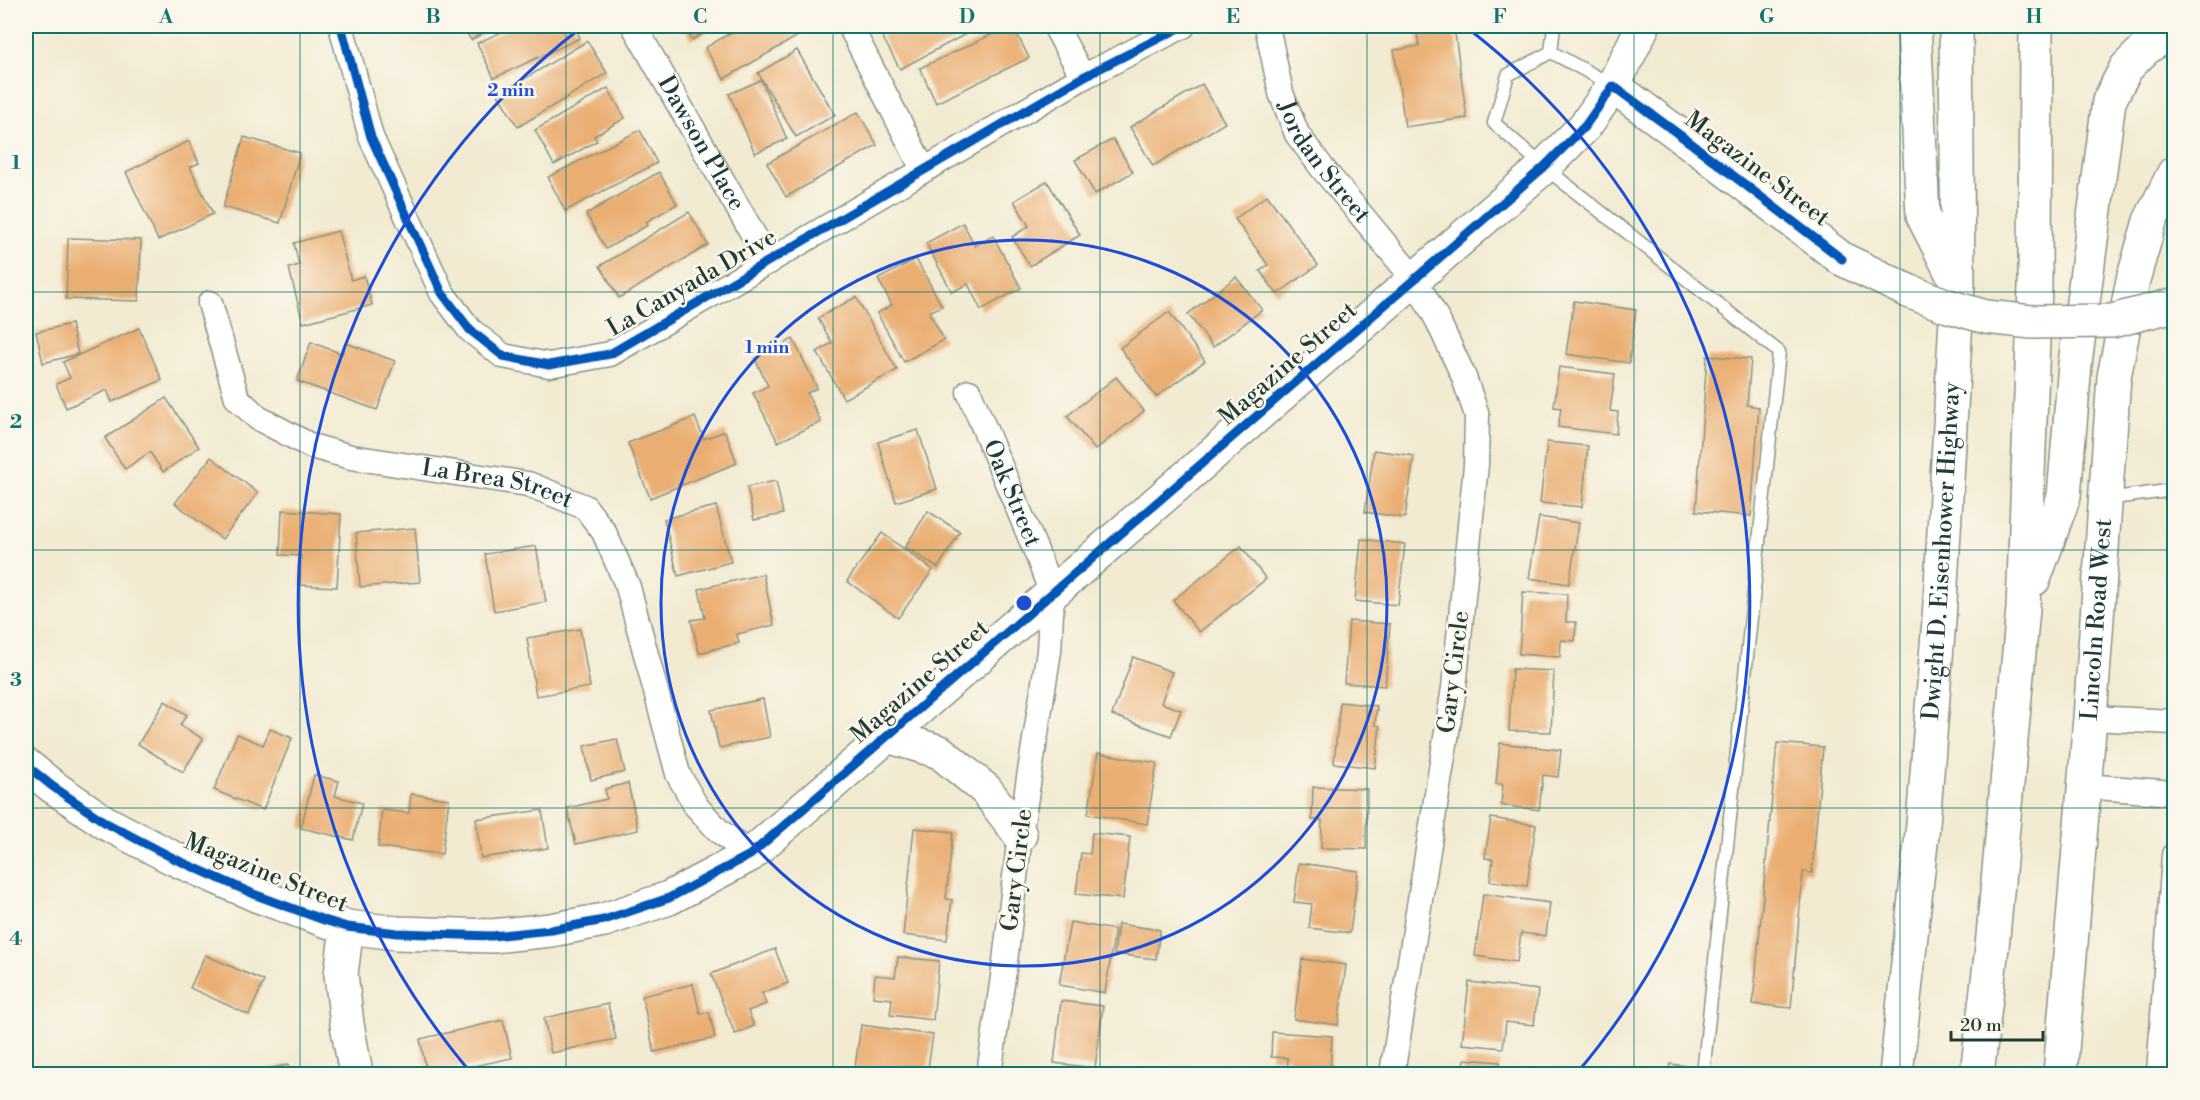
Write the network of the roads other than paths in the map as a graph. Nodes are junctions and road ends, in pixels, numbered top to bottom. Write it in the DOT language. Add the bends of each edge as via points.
graph roads {
  1 [pos="341,26"];
  2 [pos="634,26"];
  3 [pos="850,26"];
  4 [pos="1055,26"];
  5 [pos="1183,26"];
  6 [pos="1267,26"];
  7 [pos="1554,26"];
  8 [pos="1643,26"];
  9 [pos="1914,26"];
  10 [pos="1956,26"];
  11 [pos="2036,26"];
  12 [pos="2175,30"];
  13 [pos="1551,52"];
  14 [pos="1083,77"];
  15 [pos="1613,86"];
  16 [pos="1544,167"];
  17 [pos="923,169"];
  18 [pos="2175,173"];
  19 [pos="769,262"];
  20 [pos="1414,280"];
  21 [pos="1958,284"];
  22 [pos="210,303"];
  23 [pos="2175,305"];
  24 [pos="969,392"];
  25 [pos="2175,490"];
  26 [pos="2105,499"];
  27 [pos="1052,594"];
  28 [pos="2023,609"];
  29 [pos="2090,718"];
  30 [pos="2175,722"];
  31 [pos="888,736"];
  32 [pos="26,765"];
  33 [pos="2084,786"];
  34 [pos="2175,793"];
  35 [pos="1020,835"];
  36 [pos="750,855"];
  37 [pos="2175,855"];
  38 [pos="347,927"];
  39 [pos="356,1074"];
  40 [pos="989,1074"];
  41 [pos="1392,1074"];
  42 [pos="1703,1074"];
  43 [pos="1896,1074"];
  44 [pos="1977,1074"];
  45 [pos="2060,1074"];
  46 [pos="2159,1074"];
  1 -- 19 [label="street, La Canyada Drive" via="371,136 442,293 470,330 503,356 549,365 610,354"];
  2 -- 19 [label="street, Dawson Place"];
  3 -- 17 [label="street"];
  4 -- 14 [label="street"];
  5 -- 14 [label="street, La Canyada Drive"];
  6 -- 20 [label="street, Jordan Street" via="1281,93 1297,134"];
  7 -- 13 [label="lane"];
  8 -- 15 [label="main road"];
  9 -- 21 [label="main road" via="1923,216"];
  10 -- 21 [label="main road, Dwight D. Eisenhower Highway"];
  11 -- 28 [label="main road" via="2035,287"];
  12 -- 28 [label="main road" via="2146,48 2126,68 2109,101 2075,364 2064,496"];
  13 -- 15 [label="lane"];
  13 -- 16 [label="lane" via="1508,75 1494,123"];
  14 -- 17 [label="street, La Canyada Drive"];
  15 -- 16 [label="main road, Magazine Street" via="1584,126"];
  15 -- 23 [label="main road, Magazine Street, bridge" via="1842,259 1908,291 1986,317 2032,322 2112,321"];
  16 -- 20 [label="main road, Magazine Street"];
  16 -- 42 [label="lane" via="1779,352"];
  17 -- 19 [label="street, La Canyada Drive"];
  18 -- 26 [label="main road, Lincoln Road West" via="2150,221 2133,280 2114,377"];
  20 -- 27 [label="main road, Magazine Street"];
  20 -- 41 [label="street, Gary Circle" via="1437,319 1477,415 1476,465 1454,688"];
  21 -- 43 [label="main road, Dwight D. Eisenhower Highway" via="1923,824"];
  22 -- 36 [label="street, La Brea Street" via="237,398 258,418 311,446 351,457 528,484 585,507 604,532 628,587 678,774 696,806"];
  24 -- 27 [label="street, Oak Street"];
  25 -- 26 [label="lane"];
  26 -- 29 [label="main road, Lincoln Road West"];
  27 -- 31 [label="main road, Magazine Street"];
  27 -- 35 [label="street, Gary Circle" via="1049,651"];
  28 -- 44 [label="main road"];
  29 -- 30 [label="street"];
  29 -- 33 [label="main road, Lincoln Road West"];
  31 -- 35 [label="main road" via="940,752 986,790"];
  31 -- 36 [label="main road, Magazine Street"];
  32 -- 38 [label="main road, Magazine Street" via="106,823 175,859 256,895"];
  33 -- 34 [label="street"];
  33 -- 45 [label="main road, Lincoln Road West"];
  35 -- 40 [label="street, Gary Circle"];
  36 -- 38 [label="main road, Magazine Street" via="654,904 604,920 551,930 492,936"];
  37 -- 46 [label="street"];
  38 -- 39 [label="main road" via="341,974"];
}
